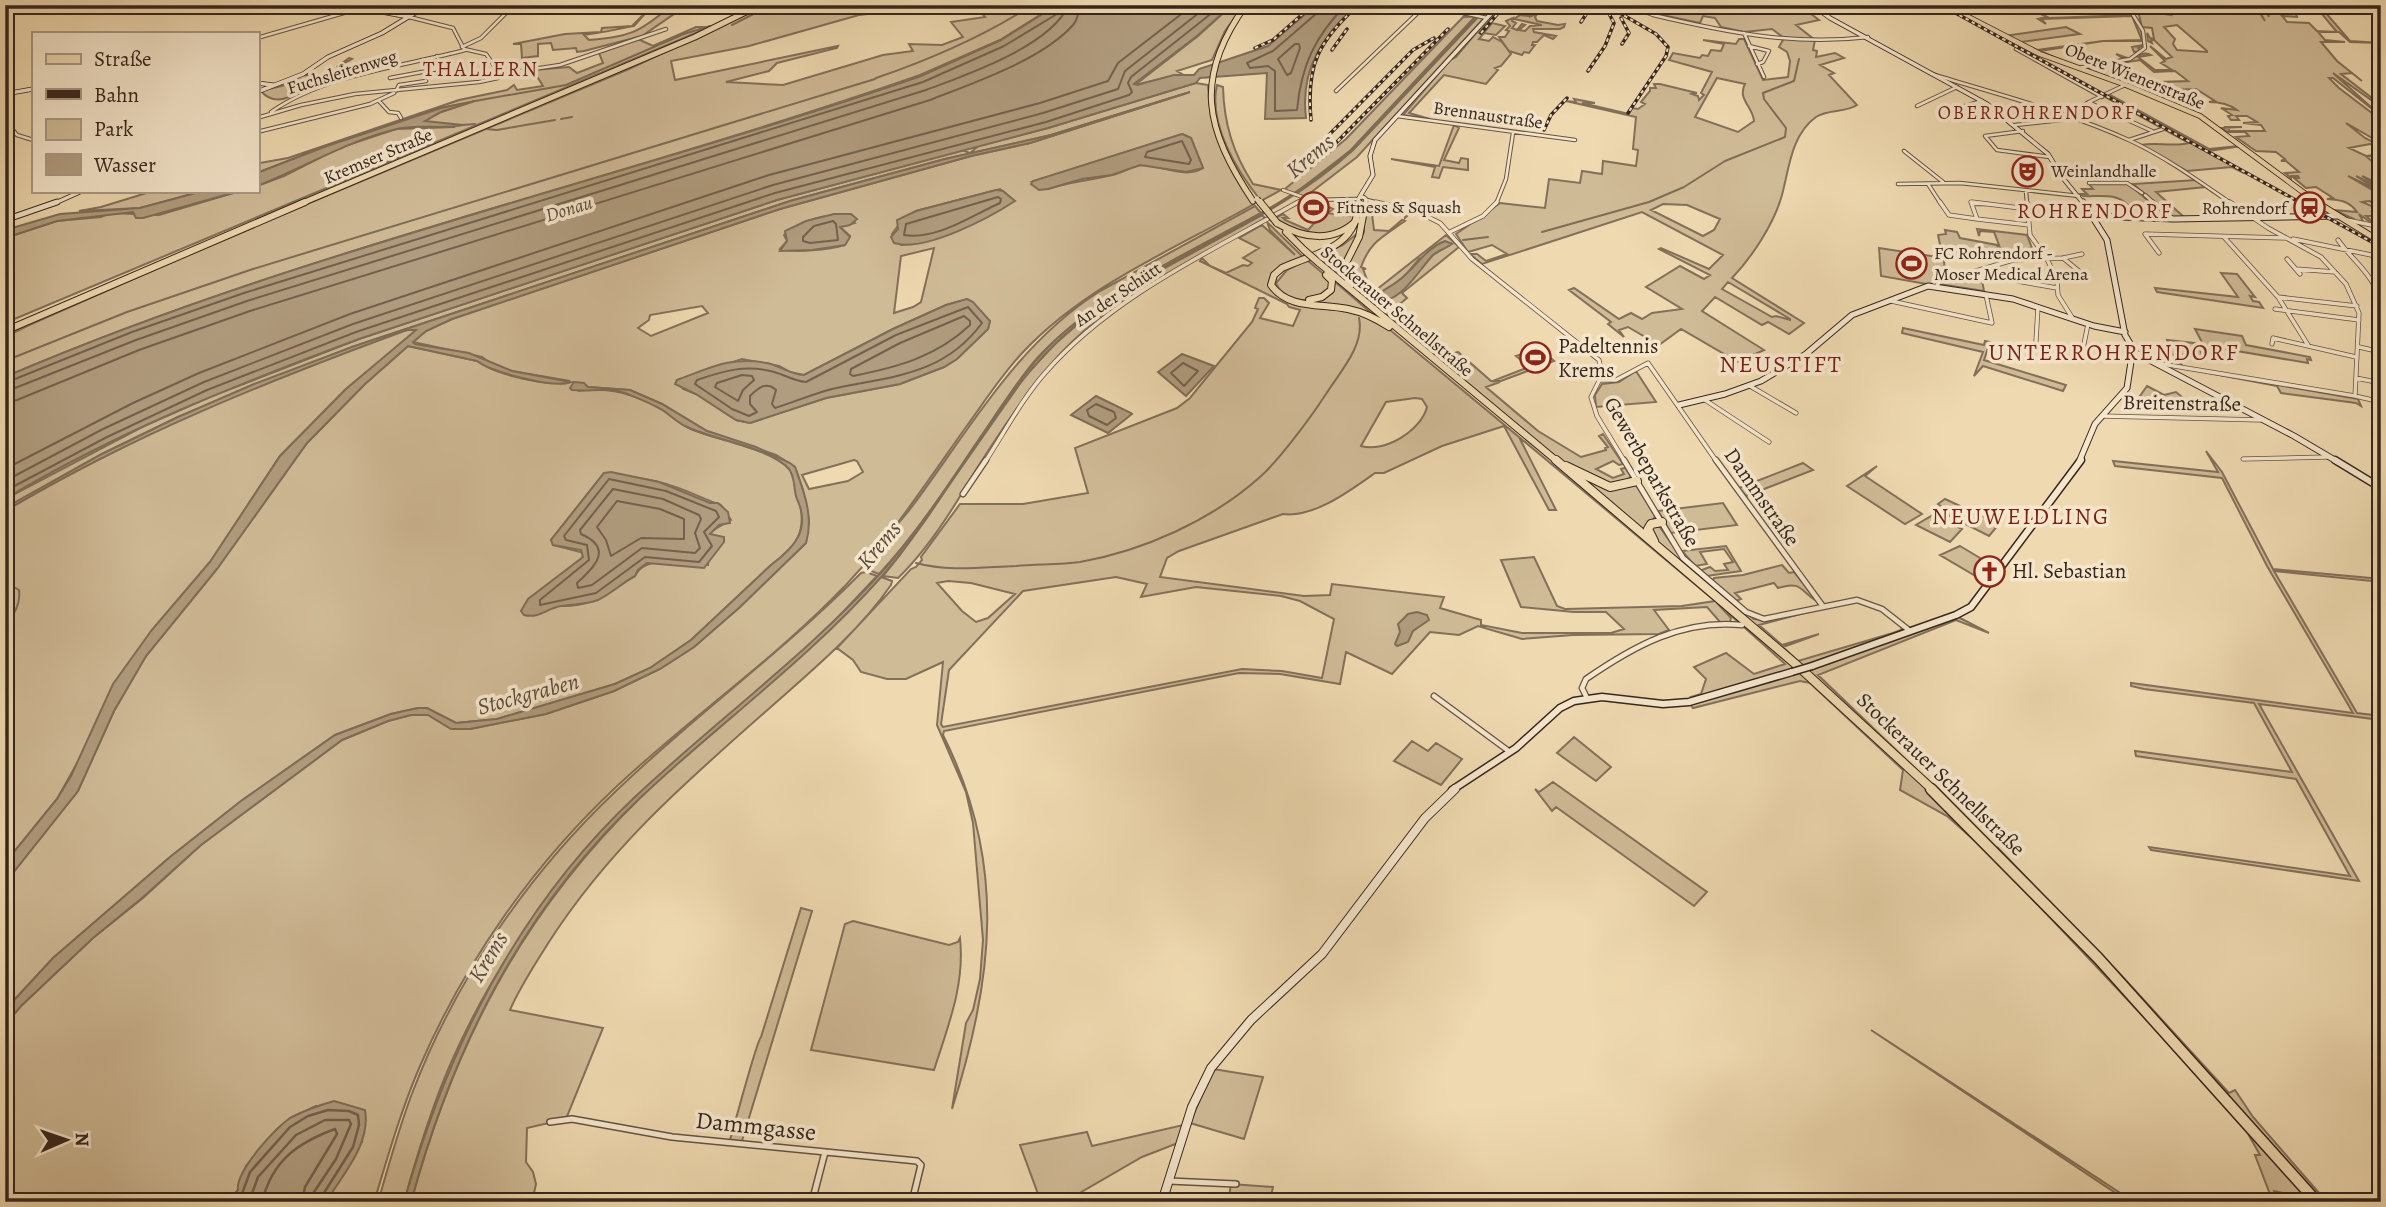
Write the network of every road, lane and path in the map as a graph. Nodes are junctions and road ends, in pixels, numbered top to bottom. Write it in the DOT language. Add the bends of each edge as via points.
graph roads {
  1 [pos="344,5"];
  2 [pos="428,5"];
  3 [pos="514,5"];
  4 [pos="758,5"];
  5 [pos="1248,5"];
  6 [pos="1426,5"];
  7 [pos="1499,5"];
  8 [pos="1665,5"];
  9 [pos="1710,5"];
  10 [pos="1752,5"];
  11 [pos="1945,5"];
  12 [pos="2127,5"];
  13 [pos="1642,7"];
  14 [pos="1814,7"];
  15 [pos="362,8"];
  16 [pos="1486,17"];
  17 [pos="410,18"];
  18 [pos="666,29"];
  19 [pos="1744,33"];
  20 [pos="259,37"];
  21 [pos="1868,37"];
  22 [pos="690,38"];
  23 [pos="1749,46"];
  24 [pos="464,48"];
  25 [pos="2016,49"];
  26 [pos="437,56"];
  27 [pos="1757,64"];
  28 [pos="2078,69"];
  29 [pos="500,74"];
  30 [pos="1932,74"];
  31 [pos="390,78"];
  32 [pos="1764,78"];
  33 [pos="426,81"];
  34 [pos="259,82"];
  35 [pos="2126,85"];
  36 [pos="274,86"];
  37 [pos="1956,87"];
  38 [pos="32,89"];
  39 [pos="259,91"];
  40 [pos="397,91"];
  41 [pos="1336,91"];
  42 [pos="7,94"];
  43 [pos="2102,97"];
  44 [pos="379,101"];
  45 [pos="1982,101"];
  46 [pos="2089,102"];
  47 [pos="1917,106"];
  48 [pos="1965,106"];
  49 [pos="271,113"];
  50 [pos="1397,116"];
  51 [pos="2070,116"];
  52 [pos="259,117"];
  53 [pos="401,118"];
  54 [pos="5,120"];
  55 [pos="2015,125"];
  56 [pos="2163,129"];
  57 [pos="259,131"];
  58 [pos="2023,131"];
  59 [pos="2152,131"];
  60 [pos="1513,133"];
  61 [pos="32,140"];
  62 [pos="1575,140"];
  63 [pos="2129,140"];
  64 [pos="1904,151"];
  65 [pos="2050,156"];
  66 [pos="1944,182"];
  67 [pos="1927,183"];
  68 [pos="2089,183"];
  69 [pos="1898,184"];
  70 [pos="1285,190"];
  71 [pos="2025,191"];
  72 [pos="80,192"];
  73 [pos="2079,197"];
  74 [pos="1304,198"];
  75 [pos="1362,201"];
  76 [pos="2028,209"];
  77 [pos="2094,216"];
  78 [pos="1361,217"];
  79 [pos="2340,217"];
  80 [pos="2253,218"];
  81 [pos="1977,219"];
  82 [pos="2173,219"];
  83 [pos="5,220"];
  84 [pos="1276,224"];
  85 [pos="2029,225"];
  86 [pos="2381,227"];
  87 [pos="1450,232"];
  88 [pos="2224,237"];
  89 [pos="2288,238"];
  90 [pos="2338,240"];
  91 [pos="2381,242"];
  92 [pos="2346,250"];
  93 [pos="2159,253"];
  94 [pos="2082,254"];
  95 [pos="2381,257"];
  96 [pos="2063,258"];
  97 [pos="2047,259"];
  98 [pos="2287,259"];
  99 [pos="1318,265"];
  100 [pos="1988,267"];
  101 [pos="2296,269"];
  102 [pos="2336,272"];
  103 [pos="2300,274"];
  104 [pos="2085,276"];
  105 [pos="2374,285"];
  106 [pos="1937,286"];
  107 [pos="2057,288"];
  108 [pos="1985,293"];
  109 [pos="1359,296"];
  110 [pos="2278,297"];
  111 [pos="1891,301"];
  112 [pos="2038,306"];
  113 [pos="2357,306"];
  114 [pos="2275,309"];
  115 [pos="2288,310"];
  116 [pos="2073,318"];
  117 [pos="2359,320"];
  118 [pos="2088,324"];
  119 [pos="5,331"];
  120 [pos="2125,332"];
  121 [pos="1403,337"];
  122 [pos="2036,341"];
  123 [pos="2272,345"];
  124 [pos="2308,345"];
  125 [pos="2359,347"];
  126 [pos="2381,352"];
  127 [pos="2136,354"];
  128 [pos="2356,356"];
  129 [pos="2081,359"];
  130 [pos="2150,362"];
  131 [pos="2169,366"];
  132 [pos="2162,369"];
  133 [pos="2356,378"];
  134 [pos="1601,380"];
  135 [pos="2381,383"];
  136 [pos="1750,386"];
  137 [pos="2355,396"];
  138 [pos="1705,400"];
  139 [pos="2381,402"];
  140 [pos="1679,405"];
  141 [pos="1796,413"];
  142 [pos="1499,415"];
  143 [pos="2101,415"];
  144 [pos="2262,420"];
  145 [pos="1769,442"];
  146 [pos="1542,451"];
  147 [pos="2329,456"];
  148 [pos="2243,459"];
  149 [pos="1637,481"];
  150 [pos="2381,488"];
  151 [pos="963,494"];
  152 [pos="1662,522"];
  153 [pos="1662,551"];
  154 [pos="1822,605"];
  155 [pos="1742,625"];
  156 [pos="1910,631"];
  157 [pos="1434,696"];
  158 [pos="1587,698"];
  159 [pos="1510,752"];
  160 [pos="550,1122"];
  161 [pos="825,1152"];
  162 [pos="1169,1181"];
  163 [pos="1236,1184"];
  164 [pos="812,1202"];
  165 [pos="912,1202"];
  166 [pos="1162,1202"];
  167 [pos="2316,1202"];
  1 -- 15 [label="street"];
  2 -- 17 [label="street"];
  3 -- 24 [label="street" via="481,38"];
  4 -- 22 [label="highway, Kremser Straße"];
  5 -- 84 [label="highway, Stockerauer Schnellstraße, bridge" via="1218,53 1212,113 1231,168"];
  6 -- 16 [label="street"];
  6 -- 41 [label="street"];
  7 -- 16 [label="street"];
  8 -- 9 [label="street"];
  10 -- 14 [label="street" via="1773,12"];
  11 -- 28 [label="main road, Obere Wienerstraße" via="2011,41"];
  12 -- 28 [label="street" via="2139,21 2145,48 2126,60"];
  13 -- 19 [label="street" via="1658,16"];
  14 -- 21 [label="street"];
  15 -- 17 [label="street"];
  15 -- 20 [label="street"];
  16 -- 50 [label="street"];
  17 -- 24 [label="street" via="453,28"];
  17 -- 36 [label="street"];
  18 -- 29 [label="street" via="555,65"];
  19 -- 21 [label="street" via="1825,41"];
  19 -- 23 [label="street"];
  21 -- 30 [label="street"];
  22 -- 119 [label="highway, Kremser Straße"];
  22 -- 119 [label="highway, Kremser Straße" via="143,267"];
  23 -- 27 [label="street"];
  23 -- 27 [label="street" via="1769,51"];
  24 -- 26 [label="street, Fuchsleitenweg"];
  24 -- 29 [label="street" via="486,54"];
  25 -- 43 [label="street"];
  26 -- 31 [label="street" via="441,69"];
  26 -- 49 [label="street, Fuchsleitenweg" via="310,93 280,104"];
  27 -- 32 [label="street"];
  28 -- 35 [label="main road, Obere Wienerstraße"];
  29 -- 40 [label="street" via="479,82"];
  30 -- 37 [label="street"];
  30 -- 51 [label="street"];
  33 -- 40 [label="street" via="399,85"];
  34 -- 36 [label="street"];
  35 -- 43 [label="street"];
  35 -- 79 [label="main road, Obere Wienerstraße" via="2208,121"];
  36 -- 39 [label="street"];
  37 -- 45 [label="street"];
  37 -- 47 [label="street"];
  38 -- 42 [label="street"];
  40 -- 44 [label="street"];
  40 -- 49 [label="street" via="345,95"];
  43 -- 46 [label="street"];
  44 -- 53 [label="street"];
  44 -- 57 [label="street"];
  45 -- 48 [label="street"];
  45 -- 55 [label="street"];
  46 -- 51 [label="street"];
  46 -- 59 [label="street"];
  49 -- 52 [label="street"];
  50 -- 60 [label="street, Brennaustraße"];
  50 -- 75 [label="street" via="1372,145 1373,171"];
  51 -- 55 [label="street"];
  51 -- 63 [label="street"];
  54 -- 61 [label="street" via="17,135"];
  55 -- 58 [label="street"];
  56 -- 59 [label="street"];
  58 -- 65 [label="street"];
  58 -- 65 [label="street" via="1985,136 1997,150"];
  59 -- 63 [label="street"];
  60 -- 62 [label="street, Brennaustraße"];
  60 -- 87 [label="street" via="1497,204"];
  63 -- 80 [label="street"];
  64 -- 66 [label="street"];
  65 -- 73 [label="street"];
  66 -- 67 [label="street"];
  66 -- 71 [label="street"];
  67 -- 69 [label="street"];
  67 -- 81 [label="street" via="1949,215"];
  68 -- 82 [label="street" via="2127,183"];
  70 -- 74 [label="street"];
  71 -- 73 [label="street"];
  71 -- 76 [label="street"];
  72 -- 83 [label="street"];
  73 -- 77 [label="street"];
  74 -- 75 [label="street"];
  74 -- 151 [label="street, An der Schütt" via="1140,292 1084,332 1044,374"];
  75 -- 78 [label="highway"];
  75 -- 87 [label="street, Gewerbeparkstraße" via="1425,216"];
  76 -- 81 [label="street" via="1971,202"];
  76 -- 85 [label="street"];
  77 -- 82 [label="street"];
  77 -- 120 [label="street" via="2109,245"];
  78 -- 84 [label="highway" via="1349,228 1325,237 1297,234"];
  78 -- 99 [label="highway" via="1358,232 1349,241 1282,272 1276,287 1294,299 1321,298 1332,284"];
  78 -- 109 [label="highway" via="1363,232 1343,269 1347,283"];
  78 -- 121 [label="highway" via="1348,237 1282,268 1272,278 1272,288 1293,301 1368,316"];
  79 -- 80 [label="street"];
  79 -- 86 [label="street"];
  79 -- 91 [label="main road, Obere Wienerstraße"];
  80 -- 82 [label="street"];
  80 -- 89 [label="street"];
  81 -- 85 [label="street"];
  84 -- 99 [label="highway, Stockerauer Schnellstraße, bridge"];
  85 -- 97 [label="street" via="2031,238"];
  87 -- 134 [label="street, Gewerbeparkstraße" via="1472,259 1595,356 1603,366"];
  88 -- 89 [label="street"];
  88 -- 93 [label="street" via="2145,234"];
  88 -- 110 [label="street"];
  89 -- 92 [label="street"];
  89 -- 102 [label="street" via="2321,257"];
  90 -- 92 [label="street"];
  92 -- 95 [label="street"];
  92 -- 105 [label="street"];
  94 -- 96 [label="street"];
  96 -- 97 [label="street"];
  96 -- 104 [label="street"];
  97 -- 100 [label="street" via="2013,260"];
  97 -- 107 [label="street"];
  98 -- 101 [label="street"];
  99 -- 109 [label="highway, Stockerauer Schnellstraße"];
  99 -- 121 [label="highway, Stockerauer Schnellstraße"];
  100 -- 106 [label="street"];
  100 -- 107 [label="street" via="2017,281"];
  101 -- 102 [label="street"];
  101 -- 103 [label="street"];
  102 -- 113 [label="street"];
  106 -- 108 [label="street"];
  106 -- 111 [label="street"];
  107 -- 116 [label="street"];
  108 -- 111 [label="street" via="1992,323"];
  108 -- 112 [label="street"];
  109 -- 142 [label="highway, Stockerauer Schnellstraße"];
  110 -- 113 [label="street"];
  110 -- 115 [label="street"];
  111 -- 136 [label="street" via="1852,315 1806,354"];
  112 -- 116 [label="street"];
  112 -- 122 [label="street"];
  113 -- 117 [label="street"];
  114 -- 115 [label="street"];
  115 -- 117 [label="street"];
  115 -- 124 [label="street"];
  116 -- 118 [label="street"];
  117 -- 125 [label="street"];
  118 -- 120 [label="street"];
  118 -- 129 [label="street"];
  120 -- 127 [label="street"];
  121 -- 142 [label="highway, Stockerauer Schnellstraße"];
  123 -- 124 [label="street" via="2273,338"];
  124 -- 128 [label="street"];
  125 -- 126 [label="street"];
  125 -- 128 [label="street"];
  127 -- 130 [label="street"];
  127 -- 143 [label="street" via="2132,355 2127,388"];
  128 -- 133 [label="street"];
  130 -- 131 [label="street"];
  130 -- 132 [label="street"];
  131 -- 132 [label="street"];
  131 -- 137 [label="street"];
  132 -- 144 [label="street"];
  133 -- 135 [label="street"];
  133 -- 137 [label="street"];
  134 -- 140 [label="street, Dammstraße" via="1619,380 1648,363"];
  134 -- 149 [label="street, Gewerbeparkstraße" via="1592,393 1592,406"];
  136 -- 138 [label="street"];
  136 -- 141 [label="street"];
  137 -- 139 [label="street"];
  138 -- 140 [label="street"];
  138 -- 145 [label="street"];
  140 -- 154 [label="street, Dammstraße"];
  142 -- 146 [label="highway, Stockerauer Schnellstraße"];
  143 -- 144 [label="street, Breitenstraße"];
  143 -- 156 [label="street" via="2084,456 1972,607"];
  144 -- 147 [label="street"];
  146 -- 149 [label="highway" via="1605,486"];
  146 -- 153 [label="highway, Stockerauer Schnellstraße"];
  147 -- 148 [label="street"];
  147 -- 150 [label="street"];
  149 -- 152 [label="street, Gewerbeparkstraße"];
  152 -- 153 [label="highway" via="1648,528"];
  152 -- 154 [label="street, Gewerbeparkstraße" via="1688,564 1760,619"];
  153 -- 167 [label="highway, Stockerauer Schnellstraße" via="1807,674 1974,831 2154,1019"];
  154 -- 156 [label="street, Gewerbeparkstraße" via="1867,601"];
  155 -- 158 [label="street" via="1691,627 1640,645 1586,679 1582,688"];
  156 -- 158 [label="street, bridge" via="1689,702"];
  157 -- 159 [label="street"];
  158 -- 159 [label="street" via="1560,708"];
  159 -- 162 [label="street" via="1439,802 1322,954 1233,1040 1198,1090"];
  160 -- 161 [label="street, Dammgasse" via="572,1119 672,1137"];
  161 -- 164 [label="street"];
  161 -- 165 [label="street, Dammgasse" via="917,1161 921,1165"];
  162 -- 163 [label="street"];
  162 -- 166 [label="street"];
}
